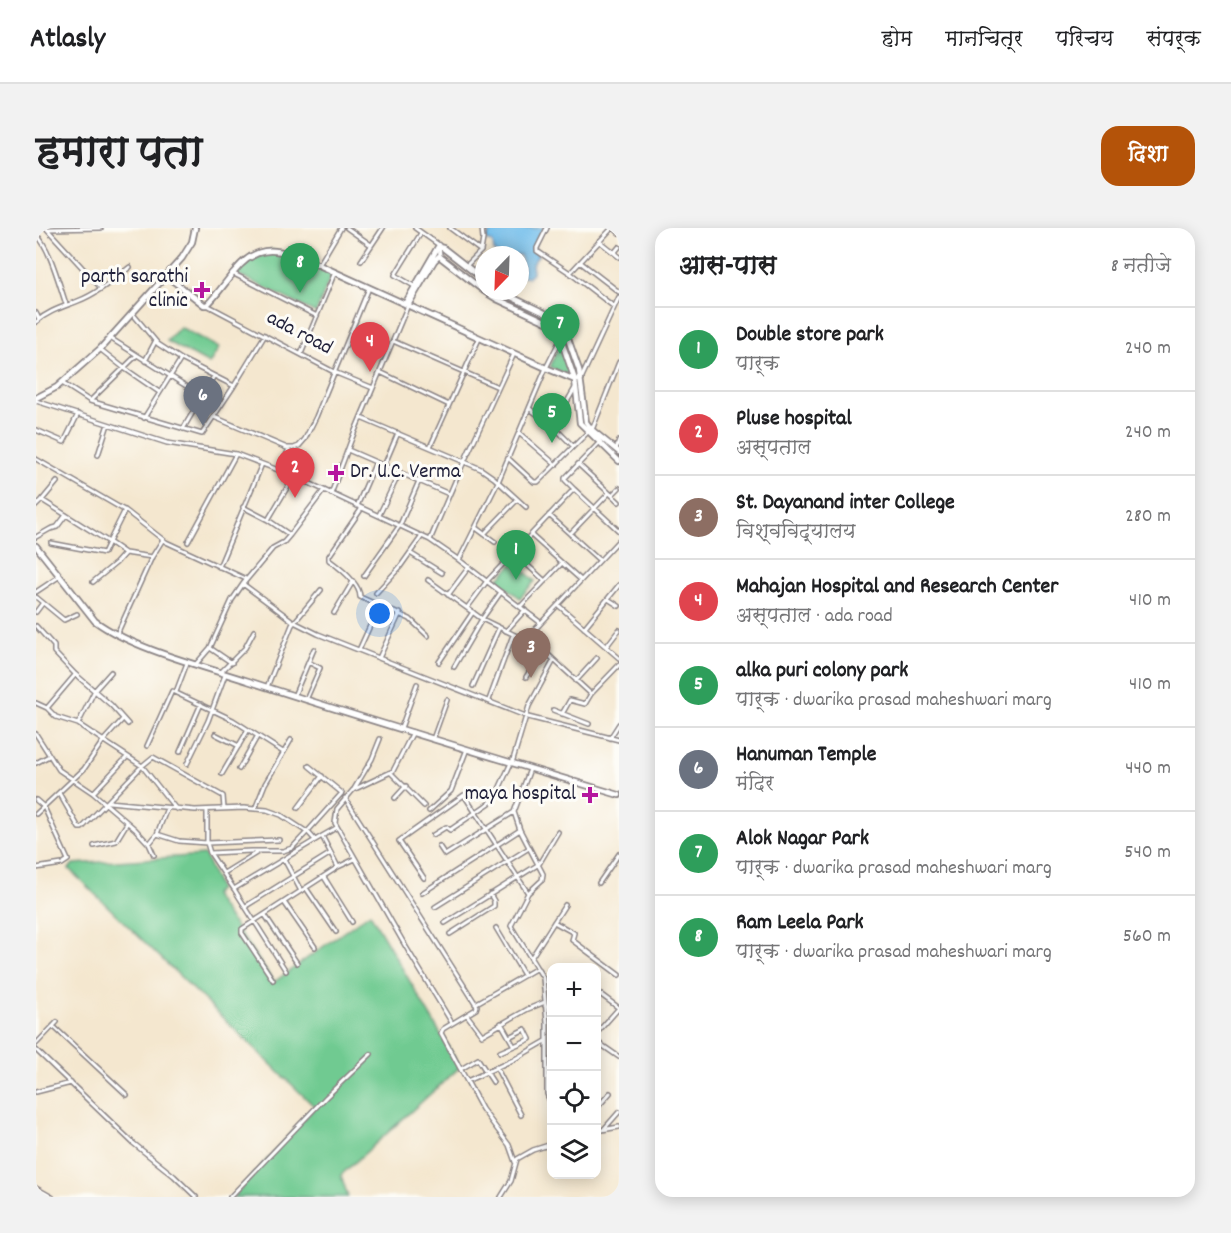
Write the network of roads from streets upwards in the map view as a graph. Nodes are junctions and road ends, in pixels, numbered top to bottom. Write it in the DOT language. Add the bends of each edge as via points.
graph roads {
  1 [pos="47,228"];
  2 [pos="100,228"];
  3 [pos="195,228"];
  4 [pos="341,228"];
  5 [pos="347,228"];
  6 [pos="383,228"];
  7 [pos="415,228"];
  8 [pos="450,228"];
  9 [pos="482,228"];
  10 [pos="547,228"];
  11 [pos="613,228"];
  12 [pos="421,233"];
  13 [pos="619,233"];
  14 [pos="36,234"];
  15 [pos="599,241"];
  16 [pos="371,245"];
  17 [pos="440,246"];
  18 [pos="482,246"];
  19 [pos="475,247"];
  20 [pos="619,247"];
  21 [pos="614,253"];
  22 [pos="440,256"];
  23 [pos="475,257"];
  24 [pos="619,257"];
  25 [pos="361,261"];
  26 [pos="580,262"];
  27 [pos="319,265"];
  28 [pos="465,266"];
  29 [pos="130,267"];
  30 [pos="334,272"];
  31 [pos="232,273"];
  32 [pos="475,273"];
  33 [pos="570,273"];
  34 [pos="166,276"];
  35 [pos="475,284"];
  36 [pos="414,286"];
  37 [pos="101,288"];
  38 [pos="369,288"];
  39 [pos="619,292"];
  40 [pos="619,297"];
  41 [pos="498,300"];
  42 [pos="517,300"];
  43 [pos="66,304"];
  44 [pos="406,304"];
  45 [pos="207,305"];
  46 [pos="613,306"];
  47 [pos="36,313"];
  48 [pos="132,313"];
  49 [pos="317,316"];
  50 [pos="38,321"];
  51 [pos="265,335"];
  52 [pos="480,337"];
  53 [pos="110,338"];
  54 [pos="561,338"];
  55 [pos="392,341"];
  56 [pos="156,342"];
  57 [pos="100,349"];
  58 [pos="515,353"];
  59 [pos="301,354"];
  60 [pos="137,355"];
  61 [pos="181,359"];
  62 [pos="145,361"];
  63 [pos="619,362"];
  64 [pos="124,368"];
  65 [pos="546,368"];
  66 [pos="334,372"];
  67 [pos="380,372"];
  68 [pos="464,372"];
  69 [pos="214,375"];
  70 [pos="170,376"];
  71 [pos="577,382"];
  72 [pos="62,383"];
  73 [pos="234,386"];
  74 [pos="498,387"];
  75 [pos="373,388"];
  76 [pos="159,392"];
  77 [pos="202,396"];
  78 [pos="36,400"];
  79 [pos="90,402"];
  80 [pos="449,405"];
  81 [pos="530,409"];
  82 [pos="78,414"];
  83 [pos="214,417"];
  84 [pos="144,418"];
  85 [pos="361,418"];
  86 [pos="108,424"];
  87 [pos="553,426"];
  88 [pos="183,429"];
  89 [pos="36,430"];
  90 [pos="590,431"];
  91 [pos="398,433"];
  92 [pos="519,433"];
  93 [pos="619,441"];
  94 [pos="599,443"];
  95 [pos="573,446"];
  96 [pos="430,447"];
  97 [pos="289,448"];
  98 [pos="348,450"];
  99 [pos="617,450"];
  100 [pos="236,454"];
  101 [pos="98,455"];
  102 [pos="36,459"];
  103 [pos="509,459"];
  104 [pos="619,461"];
  105 [pos="376,462"];
  106 [pos="464,462"];
  107 [pos="262,464"];
  108 [pos="578,464"];
  109 [pos="556,465"];
  110 [pos="384,466"];
  111 [pos="279,470"];
  112 [pos="400,472"];
  113 [pos="294,476"];
  114 [pos="419,481"];
  115 [pos="57,482"];
  116 [pos="498,482"];
  117 [pos="619,488"];
  118 [pos="574,489"];
  119 [pos="324,490"];
  120 [pos="331,494"];
  121 [pos="449,494"];
  122 [pos="610,494"];
  123 [pos="42,500"];
  124 [pos="517,500"];
  125 [pos="619,502"];
  126 [pos="36,506"];
  127 [pos="357,506"];
  128 [pos="243,507"];
  129 [pos="526,507"];
  130 [pos="362,508"];
  131 [pos="595,508"];
  132 [pos="123,512"];
  133 [pos="66,515"];
  134 [pos="379,515"];
  135 [pos="549,515"];
  136 [pos="268,520"];
  137 [pos="400,525"];
  138 [pos="476,528"];
  139 [pos="619,531"];
  140 [pos="484,534"];
  141 [pos="570,534"];
  142 [pos="290,535"];
  143 [pos="531,535"];
  144 [pos="422,536"];
  145 [pos="36,537"];
  146 [pos="430,540"];
  147 [pos="619,540"];
  148 [pos="109,542"];
  149 [pos="188,542"];
  150 [pos="495,542"];
  151 [pos="51,543"];
  152 [pos="161,543"];
  153 [pos="36,546"];
  154 [pos="124,553"];
  155 [pos="410,553"];
  156 [pos="514,553"];
  157 [pos="152,558"];
  158 [pos="459,560"];
  159 [pos="599,561"];
  160 [pos="562,563"];
  161 [pos="219,567"];
  162 [pos="469,567"];
  163 [pos="442,573"];
  164 [pos="60,576"];
  165 [pos="364,576"];
  166 [pos="246,579"];
  167 [pos="428,580"];
  168 [pos="581,580"];
  169 [pos="487,581"];
  170 [pos="545,581"];
  171 [pos="93,582"];
  172 [pos="352,583"];
  173 [pos="243,584"];
  174 [pos="619,585"];
  175 [pos="321,590"];
  176 [pos="36,592"];
  177 [pos="501,592"];
  178 [pos="376,593"];
  179 [pos="448,595"];
  180 [pos="36,597"];
  181 [pos="608,599"];
  182 [pos="42,603"];
  183 [pos="558,605"];
  184 [pos="379,606"];
  185 [pos="619,606"];
  186 [pos="520,607"];
  187 [pos="467,608"];
  188 [pos="525,610"];
  189 [pos="36,612"];
  190 [pos="473,612"];
  191 [pos="400,613"];
  192 [pos="77,614"];
  193 [pos="334,614"];
  194 [pos="482,619"];
  195 [pos="295,620"];
  196 [pos="541,622"];
  197 [pos="36,626"];
  198 [pos="499,628"];
  199 [pos="584,628"];
  200 [pos="619,630"];
  201 [pos="254,631"];
  202 [pos="506,631"];
  203 [pos="117,633"];
  204 [pos="513,635"];
  205 [pos="428,636"];
  206 [pos="529,637"];
  207 [pos="524,639"];
  208 [pos="606,647"];
  209 [pos="210,648"];
  210 [pos="518,648"];
  211 [pos="314,649"];
  212 [pos="359,650"];
  213 [pos="543,650"];
  214 [pos="379,658"];
  215 [pos="597,658"];
  216 [pos="619,658"];
  217 [pos="554,660"];
  218 [pos="187,661"];
  219 [pos="308,662"];
  220 [pos="439,662"];
  221 [pos="232,663"];
  222 [pos="196,664"];
  223 [pos="619,665"];
  224 [pos="454,667"];
  225 [pos="111,672"];
  226 [pos="224,673"];
  227 [pos="75,674"];
  228 [pos="526,677"];
  229 [pos="576,681"];
  230 [pos="417,684"];
  231 [pos="473,686"];
  232 [pos="267,687"];
  233 [pos="95,690"];
  234 [pos="176,692"];
  235 [pos="591,694"];
  236 [pos="294,696"];
  237 [pos="306,700"];
  238 [pos="447,700"];
  239 [pos="488,701"];
  240 [pos="36,703"];
  241 [pos="201,704"];
  242 [pos="47,708"];
  243 [pos="213,710"];
  244 [pos="553,710"];
  245 [pos="562,714"];
  246 [pos="527,716"];
  247 [pos="123,719"];
  248 [pos="78,724"];
  249 [pos="128,724"];
  250 [pos="589,724"];
  251 [pos="619,724"];
  252 [pos="401,728"];
  253 [pos="248,730"];
  254 [pos="413,732"];
  255 [pos="215,734"];
  256 [pos="36,735"];
  257 [pos="258,736"];
  258 [pos="610,738"];
  259 [pos="380,739"];
  260 [pos="433,739"];
  261 [pos="291,740"];
  262 [pos="619,740"];
  263 [pos="103,741"];
  264 [pos="147,746"];
  265 [pos="239,746"];
  266 [pos="466,749"];
  267 [pos="180,752"];
  268 [pos="283,752"];
  269 [pos="49,756"];
  270 [pos="127,757"];
  271 [pos="36,763"];
  272 [pos="511,763"];
  273 [pos="187,764"];
  274 [pos="142,766"];
  275 [pos="309,766"];
  276 [pos="239,769"];
  277 [pos="530,769"];
  278 [pos="391,773"];
  279 [pos="222,774"];
  280 [pos="322,776"];
  281 [pos="73,780"];
  282 [pos="406,786"];
  283 [pos="353,790"];
  284 [pos="59,793"];
  285 [pos="93,793"];
  286 [pos="619,795"];
  287 [pos="345,798"];
  288 [pos="395,798"];
  289 [pos="36,800"];
  290 [pos="107,804"];
  291 [pos="424,806"];
  292 [pos="44,807"];
  293 [pos="167,808"];
  294 [pos="298,808"];
  295 [pos="176,809"];
  296 [pos="255,809"];
  297 [pos="207,810"];
  298 [pos="224,810"];
  299 [pos="429,811"];
  300 [pos="514,812"];
  301 [pos="476,813"];
  302 [pos="36,814"];
  303 [pos="127,823"];
  304 [pos="337,828"];
  305 [pos="486,829"];
  306 [pos="520,831"];
  307 [pos="307,832"];
  308 [pos="558,832"];
  309 [pos="157,834"];
  310 [pos="433,835"];
  311 [pos="322,836"];
  312 [pos="279,840"];
  313 [pos="315,840"];
  314 [pos="149,843"];
  315 [pos="207,843"];
  316 [pos="496,844"];
  317 [pos="94,846"];
  318 [pos="439,846"];
  319 [pos="529,848"];
  320 [pos="260,851"];
  321 [pos="331,853"];
  322 [pos="210,854"];
  323 [pos="619,854"];
  324 [pos="154,855"];
  325 [pos="284,859"];
  326 [pos="355,859"];
  327 [pos="507,861"];
  328 [pos="539,864"];
  329 [pos="338,867"];
  330 [pos="36,868"];
  331 [pos="224,873"];
  332 [pos="293,877"];
  333 [pos="324,877"];
  334 [pos="518,877"];
  335 [pos="424,878"];
  336 [pos="599,883"];
  337 [pos="306,888"];
  338 [pos="234,889"];
  339 [pos="301,891"];
  340 [pos="422,893"];
  341 [pos="528,893"];
  342 [pos="490,894"];
  343 [pos="284,902"];
  344 [pos="565,905"];
  345 [pos="245,906"];
  346 [pos="435,907"];
  347 [pos="265,915"];
  348 [pos="254,921"];
  349 [pos="352,922"];
  350 [pos="554,922"];
  351 [pos="444,923"];
  352 [pos="496,928"];
  353 [pos="336,932"];
  354 [pos="450,934"];
  355 [pos="315,947"];
  356 [pos="531,958"];
  357 [pos="297,963"];
  358 [pos="537,968"];
  359 [pos="286,971"];
  360 [pos="524,975"];
  361 [pos="619,975"];
  362 [pos="273,980"];
  363 [pos="601,994"];
  364 [pos="476,1004"];
  365 [pos="545,1004"];
  366 [pos="619,1008"];
  367 [pos="467,1015"];
  368 [pos="57,1022"];
  369 [pos="452,1023"];
  370 [pos="501,1023"];
  371 [pos="53,1026"];
  372 [pos="601,1027"];
  373 [pos="509,1037"];
  374 [pos="547,1041"];
  375 [pos="36,1044"];
  376 [pos="601,1044"];
  377 [pos="514,1046"];
  378 [pos="36,1050"];
  379 [pos="500,1052"];
  380 [pos="371,1054"];
  381 [pos="619,1057"];
  382 [pos="496,1067"];
  383 [pos="461,1069"];
  384 [pos="487,1071"];
  385 [pos="467,1081"];
  386 [pos="493,1082"];
  387 [pos="71,1083"];
  388 [pos="36,1092"];
  389 [pos="610,1094"];
  390 [pos="127,1095"];
  391 [pos="601,1104"];
  392 [pos="619,1112"];
  393 [pos="520,1115"];
  394 [pos="619,1127"];
  395 [pos="604,1129"];
  396 [pos="601,1130"];
  397 [pos="547,1146"];
  398 [pos="515,1162"];
  399 [pos="36,1188"];
  400 [pos="52,1197"];
  401 [pos="196,1197"];
  402 [pos="230,1197"];
  403 [pos="501,1197"];
  1 -- 2 [label="street"];
  1 -- 37 [label="street"];
  3 -- 34 [label="street" via="188,249"];
  4 -- 27 [label="street"];
  5 -- 16 [label="street"];
  6 -- 16 [label="street"];
  7 -- 12 [label="street"];
  8 -- 19 [label="street"];
  9 -- 18 [label="street"];
  10 -- 33 [label="street" via="537,251"];
  11 -- 13 [label="street"];
  11 -- 15 [label="street"];
  12 -- 17 [label="street"];
  12 -- 36 [label="street" via="395,275"];
  14 -- 43 [label="street"];
  15 -- 21 [label="street"];
  15 -- 26 [label="street"];
  16 -- 25 [label="street"];
  17 -- 22 [label="street"];
  17 -- 28 [label="street"];
  17 -- 36 [label="street"];
  20 -- 21 [label="street"];
  21 -- 24 [label="street"];
  22 -- 35 [label="street"];
  22 -- 44 [label="street"];
  23 -- 28 [label="street"];
  26 -- 33 [label="street"];
  26 -- 39 [label="street"];
  27 -- 30 [label="street"];
  27 -- 31 [label="street" via="268,250 254,253"];
  28 -- 32 [label="street"];
  29 -- 37 [label="street"];
  30 -- 38 [label="street"];
  30 -- 49 [label="street"];
  31 -- 45 [label="street"];
  31 -- 49 [label="street"];
  33 -- 46 [label="street"];
  34 -- 45 [label="street, ada road"];
  34 -- 48 [label="street"];
  36 -- 44 [label="street"];
  37 -- 43 [label="street"];
  38 -- 44 [label="street"];
  38 -- 66 [label="street"];
  40 -- 46 [label="street"];
  41 -- 54 [label="street" via="549,323"];
  42 -- 71 [label="street" via="558,320 569,338"];
  43 -- 50 [label="street"];
  44 -- 52 [label="street"];
  44 -- 55 [label="street"];
  45 -- 51 [label="street, ada road"];
  46 -- 71 [label="street"];
  47 -- 50 [label="street"];
  48 -- 53 [label="street"];
  48 -- 56 [label="street"];
  49 -- 59 [label="street"];
  51 -- 59 [label="street, ada road"];
  51 -- 73 [label="street"];
  52 -- 58 [label="street"];
  52 -- 68 [label="street"];
  53 -- 57 [label="street"];
  53 -- 60 [label="street"];
  54 -- 65 [label="street"];
  54 -- 71 [label="street"];
  55 -- 67 [label="street"];
  55 -- 68 [label="street"];
  56 -- 61 [label="street"];
  56 -- 62 [label="street"];
  57 -- 64 [label="street"];
  57 -- 72 [label="street"];
  58 -- 65 [label="street"];
  58 -- 74 [label="street"];
  59 -- 66 [label="street, ada road"];
  60 -- 62 [label="street"];
  60 -- 64 [label="street"];
  61 -- 69 [label="street"];
  61 -- 70 [label="street"];
  62 -- 70 [label="street"];
  63 -- 90 [label="street"];
  64 -- 76 [label="street"];
  64 -- 79 [label="street"];
  65 -- 71 [label="street"];
  65 -- 81 [label="street"];
  66 -- 75 [label="street, ada road"];
  66 -- 97 [label="street" via="305,439 299,446"];
  67 -- 75 [label="street"];
  67 -- 80 [label="street"];
  68 -- 74 [label="street"];
  68 -- 80 [label="street"];
  69 -- 73 [label="street"];
  69 -- 77 [label="street"];
  70 -- 76 [label="street"];
  70 -- 77 [label="street"];
  71 -- 87 [label="street"];
  71 -- 90 [label="street"];
  71 -- 90 [label="street" via="579,420"];
  72 -- 78 [label="street"];
  72 -- 79 [label="street"];
  73 -- 83 [label="street"];
  74 -- 106 [label="street"];
  75 -- 85 [label="street"];
  76 -- 84 [label="street"];
  77 -- 88 [label="street"];
  78 -- 82 [label="street"];
  79 -- 84 [label="street"];
  80 -- 96 [label="street"];
  81 -- 87 [label="street"];
  81 -- 92 [label="street"];
  82 -- 86 [label="street"];
  82 -- 89 [label="street" via="64,441"];
  83 -- 88 [label="street" via="201,434"];
  83 -- 97 [label="street"];
  84 -- 88 [label="street"];
  85 -- 91 [label="street"];
  85 -- 98 [label="street"];
  86 -- 100 [label="street" via="166,443"];
  86 -- 101 [label="street"];
  87 -- 95 [label="street"];
  90 -- 94 [label="street"];
  90 -- 95 [label="street"];
  90 -- 99 [label="street"];
  91 -- 96 [label="street"];
  91 -- 110 [label="street"];
  92 -- 103 [label="street"];
  92 -- 109 [label="street"];
  93 -- 99 [label="street"];
  94 -- 104 [label="street"];
  94 -- 108 [label="street"];
  95 -- 109 [label="street"];
  96 -- 106 [label="street"];
  97 -- 111 [label="street"];
  98 -- 105 [label="street"];
  98 -- 120 [label="street"];
  100 -- 107 [label="street"];
  100 -- 149 [label="street"];
  102 -- 132 [label="street"];
  103 -- 109 [label="street" via="536,482"];
  103 -- 116 [label="street"];
  105 -- 110 [label="street"];
  105 -- 127 [label="street"];
  106 -- 116 [label="street"];
  106 -- 121 [label="street"];
  107 -- 111 [label="street"];
  107 -- 128 [label="street"];
  108 -- 118 [label="street" via="565,478"];
  108 -- 122 [label="street"];
  110 -- 112 [label="street"];
  111 -- 113 [label="street"];
  112 -- 114 [label="street"];
  112 -- 134 [label="street"];
  113 -- 119 [label="street"];
  113 -- 136 [label="street"];
  114 -- 121 [label="street"];
  114 -- 137 [label="street"];
  115 -- 123 [label="street"];
  116 -- 124 [label="street"];
  116 -- 138 [label="street"];
  117 -- 122 [label="street"];
  118 -- 131 [label="street"];
  118 -- 135 [label="street"];
  119 -- 120 [label="street"];
  119 -- 142 [label="street"];
  120 -- 127 [label="street"];
  121 -- 146 [label="street"];
  122 -- 125 [label="street"];
  122 -- 131 [label="street"];
  123 -- 126 [label="street"];
  123 -- 133 [label="street"];
  124 -- 129 [label="street"];
  124 -- 140 [label="street"];
  127 -- 130 [label="street"];
  128 -- 136 [label="street"];
  128 -- 161 [label="street"];
  130 -- 134 [label="street"];
  130 -- 172 [label="street" via="328,557"];
  131 -- 139 [label="street"];
  131 -- 141 [label="street"];
  132 -- 148 [label="street"];
  132 -- 152 [label="street"];
  133 -- 145 [label="street" via="57,528"];
  133 -- 148 [label="street"];
  134 -- 137 [label="street"];
  135 -- 141 [label="street"];
  135 -- 143 [label="street"];
  136 -- 142 [label="street"];
  137 -- 144 [label="street"];
  137 -- 165 [label="street"];
  138 -- 140 [label="street"];
  138 -- 158 [label="street"];
  140 -- 150 [label="street"];
  141 -- 159 [label="street"];
  142 -- 166 [label="street"];
  143 -- 156 [label="street"];
  143 -- 160 [label="street"];
  144 -- 146 [label="street"];
  144 -- 155 [label="street"];
  146 -- 158 [label="street"];
  147 -- 159 [label="street"];
  148 -- 151 [label="street" via="104,553"];
  148 -- 154 [label="street"];
  152 -- 157 [label="street"];
  152 -- 161 [label="street"];
  153 -- 164 [label="street"];
  154 -- 157 [label="street"];
  154 -- 171 [label="street"];
  155 -- 163 [label="street"];
  155 -- 178 [label="street"];
  156 -- 169 [label="street"];
  156 -- 170 [label="street"];
  157 -- 203 [label="street"];
  158 -- 162 [label="street"];
  159 -- 168 [label="street"];
  160 -- 168 [label="street"];
  160 -- 170 [label="street"];
  161 -- 166 [label="street"];
  162 -- 169 [label="street"];
  162 -- 179 [label="street"];
  164 -- 176 [label="street"];
  164 -- 203 [label="street" via="95,621"];
  166 -- 173 [label="street"];
  167 -- 179 [label="street"];
  168 -- 183 [label="street"];
  169 -- 177 [label="street"];
  169 -- 187 [label="street"];
  170 -- 186 [label="street"];
  172 -- 184 [label="street" via="360,590 360,597"];
  172 -- 193 [label="street"];
  173 -- 195 [label="street"];
  173 -- 209 [label="street"];
  174 -- 181 [label="street"];
  175 -- 195 [label="street"];
  177 -- 186 [label="street"];
  177 -- 194 [label="street"];
  179 -- 187 [label="street"];
  180 -- 182 [label="street"];
  181 -- 185 [label="street"];
  181 -- 199 [label="street"];
  182 -- 189 [label="street"];
  182 -- 192 [label="street" via="64,620"];
  183 -- 196 [label="street"];
  183 -- 199 [label="street"];
  184 -- 191 [label="street"];
  184 -- 212 [label="street"];
  186 -- 188 [label="street"];
  187 -- 190 [label="street"];
  188 -- 196 [label="street"];
  188 -- 202 [label="street"];
  190 -- 194 [label="street"];
  190 -- 220 [label="street"];
  191 -- 205 [label="street"];
  191 -- 214 [label="street"];
  194 -- 198 [label="street"];
  194 -- 224 [label="street"];
  195 -- 212 [label="street"];
  195 -- 232 [label="street"];
  196 -- 206 [label="street"];
  197 -- 227 [label="street"];
  198 -- 202 [label="street"];
  198 -- 231 [label="street"];
  199 -- 208 [label="street"];
  200 -- 208 [label="street"];
  201 -- 221 [label="street"];
  202 -- 204 [label="street"];
  203 -- 218 [label="street"];
  204 -- 207 [label="street"];
  204 -- 239 [label="street"];
  206 -- 207 [label="street"];
  206 -- 213 [label="street"];
  207 -- 210 [label="street"];
  208 -- 216 [label="street"];
  209 -- 221 [label="street"];
  209 -- 222 [label="street"];
  211 -- 219 [label="street"];
  212 -- 214 [label="street"];
  213 -- 217 [label="street"];
  213 -- 228 [label="street"];
  214 -- 239 [label="street"];
  215 -- 229 [label="street"];
  217 -- 229 [label="street"];
  217 -- 246 [label="street"];
  218 -- 222 [label="street"];
  218 -- 234 [label="street"];
  219 -- 236 [label="street"];
  219 -- 237 [label="street" via="320,668"];
  221 -- 226 [label="street"];
  222 -- 226 [label="street"];
  223 -- 235 [label="street"];
  225 -- 233 [label="street"];
  226 -- 232 [label="street"];
  226 -- 243 [label="street"];
  227 -- 233 [label="street"];
  227 -- 242 [label="street"];
  229 -- 235 [label="street"];
  230 -- 252 [label="street"];
  232 -- 236 [label="street"];
  233 -- 247 [label="street"];
  233 -- 248 [label="street"];
  234 -- 241 [label="street"];
  234 -- 264 [label="street" via="171,692"];
  235 -- 245 [label="street" via="585,704 569,700"];
  236 -- 237 [label="street"];
  237 -- 252 [label="street"];
  238 -- 260 [label="street"];
  239 -- 246 [label="street"];
  240 -- 242 [label="street"];
  241 -- 243 [label="street"];
  241 -- 267 [label="street"];
  242 -- 248 [label="street" via="56,717"];
  243 -- 253 [label="street"];
  243 -- 273 [label="street"];
  244 -- 245 [label="street"];
  245 -- 250 [label="street"];
  246 -- 258 [label="street"];
  246 -- 272 [label="street"];
  247 -- 249 [label="street"];
  247 -- 263 [label="street"];
  248 -- 263 [label="street"];
  251 -- 258 [label="street"];
  252 -- 254 [label="street"];
  253 -- 257 [label="street"];
  253 -- 265 [label="street"];
  254 -- 260 [label="street"];
  254 -- 278 [label="street"];
  255 -- 265 [label="street"];
  256 -- 269 [label="street"];
  257 -- 268 [label="street"];
  257 -- 276 [label="street"];
  258 -- 262 [label="street"];
  259 -- 283 [label="street"];
  260 -- 266 [label="street"];
  261 -- 268 [label="street"];
  263 -- 270 [label="street"];
  263 -- 281 [label="street"];
  265 -- 279 [label="street"];
  266 -- 272 [label="street"];
  266 -- 299 [label="street" via="449,793"];
  268 -- 296 [label="street"];
  269 -- 271 [label="street"];
  269 -- 281 [label="street"];
  270 -- 274 [label="street"];
  270 -- 285 [label="street"];
  272 -- 277 [label="street"];
  272 -- 301 [label="street" via="496,797"];
  274 -- 290 [label="street"];
  274 -- 295 [label="street"];
  274 -- 298 [label="street" via="153,757 223,796"];
  275 -- 280 [label="street"];
  277 -- 286 [label="street"];
  277 -- 300 [label="street"];
  278 -- 282 [label="street"];
  278 -- 283 [label="street"];
  280 -- 294 [label="street"];
  280 -- 307 [label="street" via="341,795"];
  281 -- 284 [label="street"];
  281 -- 285 [label="street"];
  282 -- 288 [label="street"];
  282 -- 291 [label="street"];
  283 -- 287 [label="street"];
  284 -- 290 [label="street" via="81,828"];
  284 -- 292 [label="street"];
  285 -- 290 [label="street"];
  287 -- 304 [label="street" via="337,809"];
  287 -- 364 [label="street"];
  289 -- 292 [label="street"];
  290 -- 293 [label="street"];
  290 -- 303 [label="street"];
  292 -- 302 [label="street"];
  292 -- 330 [label="street" via="68,861"];
  293 -- 295 [label="street"];
  293 -- 309 [label="street"];
  295 -- 297 [label="street"];
  296 -- 298 [label="street"];
  296 -- 307 [label="street" via="281,815"];
  297 -- 298 [label="street"];
  297 -- 315 [label="street"];
  300 -- 305 [label="street"];
  300 -- 306 [label="street"];
  301 -- 305 [label="street"];
  301 -- 310 [label="street" via="450,830 446,827"];
  301 -- 335 [label="street" via="463,795 400,840"];
  303 -- 314 [label="street"];
  303 -- 317 [label="street" via="116,841"];
  304 -- 311 [label="street"];
  304 -- 326 [label="street"];
  305 -- 316 [label="street"];
  305 -- 318 [label="street" via="444,855"];
  306 -- 316 [label="street"];
  306 -- 319 [label="street"];
  307 -- 313 [label="street"];
  307 -- 320 [label="street" via="288,850"];
  308 -- 328 [label="street"];
  309 -- 314 [label="street"];
  309 -- 315 [label="street"];
  311 -- 313 [label="street"];
  311 -- 321 [label="street"];
  312 -- 315 [label="street"];
  313 -- 325 [label="street"];
  314 -- 324 [label="street"];
  315 -- 322 [label="street"];
  316 -- 327 [label="street"];
  316 -- 340 [label="street"];
  319 -- 327 [label="street"];
  319 -- 328 [label="street"];
  320 -- 322 [label="street"];
  320 -- 331 [label="street"];
  321 -- 329 [label="street"];
  321 -- 332 [label="street"];
  322 -- 331 [label="street"];
  323 -- 336 [label="street"];
  325 -- 332 [label="street"];
  325 -- 338 [label="street"];
  326 -- 329 [label="street"];
  326 -- 369 [label="street"];
  327 -- 334 [label="street"];
  327 -- 346 [label="street"];
  328 -- 334 [label="street"];
  328 -- 341 [label="street" via="543,877"];
  329 -- 333 [label="street"];
  331 -- 338 [label="street"];
  332 -- 339 [label="street"];
  332 -- 345 [label="street"];
  333 -- 337 [label="street"];
  333 -- 349 [label="street"];
  334 -- 341 [label="street"];
  334 -- 342 [label="street"];
  337 -- 339 [label="street"];
  337 -- 353 [label="street"];
  338 -- 345 [label="street"];
  339 -- 343 [label="street"];
  341 -- 356 [label="street" via="511,926"];
  342 -- 351 [label="street"];
  342 -- 354 [label="street" via="494,906"];
  343 -- 347 [label="street"];
  343 -- 355 [label="street"];
  344 -- 350 [label="street"];
  345 -- 348 [label="street"];
  347 -- 348 [label="street"];
  347 -- 357 [label="street"];
  348 -- 359 [label="street"];
  348 -- 362 [label="street" via="241,931"];
  350 -- 356 [label="street"];
  350 -- 361 [label="street" via="574,933 572,940"];
  352 -- 360 [label="street"];
  356 -- 358 [label="street"];
  358 -- 360 [label="street"];
  358 -- 365 [label="street" via="543,978"];
  360 -- 364 [label="street"];
  363 -- 366 [label="street"];
  364 -- 367 [label="street" via="476,1009"];
  365 -- 370 [label="street"];
  365 -- 374 [label="street"];
  366 -- 372 [label="street"];
  367 -- 369 [label="street"];
  367 -- 370 [label="street" via="482,1035"];
  368 -- 371 [label="street"];
  369 -- 383 [label="street" via="441,1033"];
  370 -- 373 [label="street"];
  371 -- 375 [label="street"];
  371 -- 390 [label="street"];
  373 -- 377 [label="street"];
  373 -- 377 [label="street" via="527,1030 530,1039"];
  374 -- 382 [label="street"];
  376 -- 381 [label="street"];
  377 -- 379 [label="street"];
  378 -- 387 [label="street"];
  380 -- 402 [label="street"];
  382 -- 384 [label="street"];
  382 -- 393 [label="street"];
  383 -- 384 [label="street" via="478,1059"];
  383 -- 385 [label="street"];
  384 -- 385 [label="street"];
  384 -- 386 [label="street"];
  385 -- 398 [label="street" via="509,1145"];
  387 -- 388 [label="street"];
  387 -- 401 [label="street"];
  389 -- 391 [label="street"];
  392 -- 395 [label="street"];
  394 -- 395 [label="street"];
  395 -- 396 [label="street"];
  397 -- 398 [label="street" via="520,1156"];
  398 -- 403 [label="street" via="512,1181"];
  399 -- 400 [label="street"];
}
